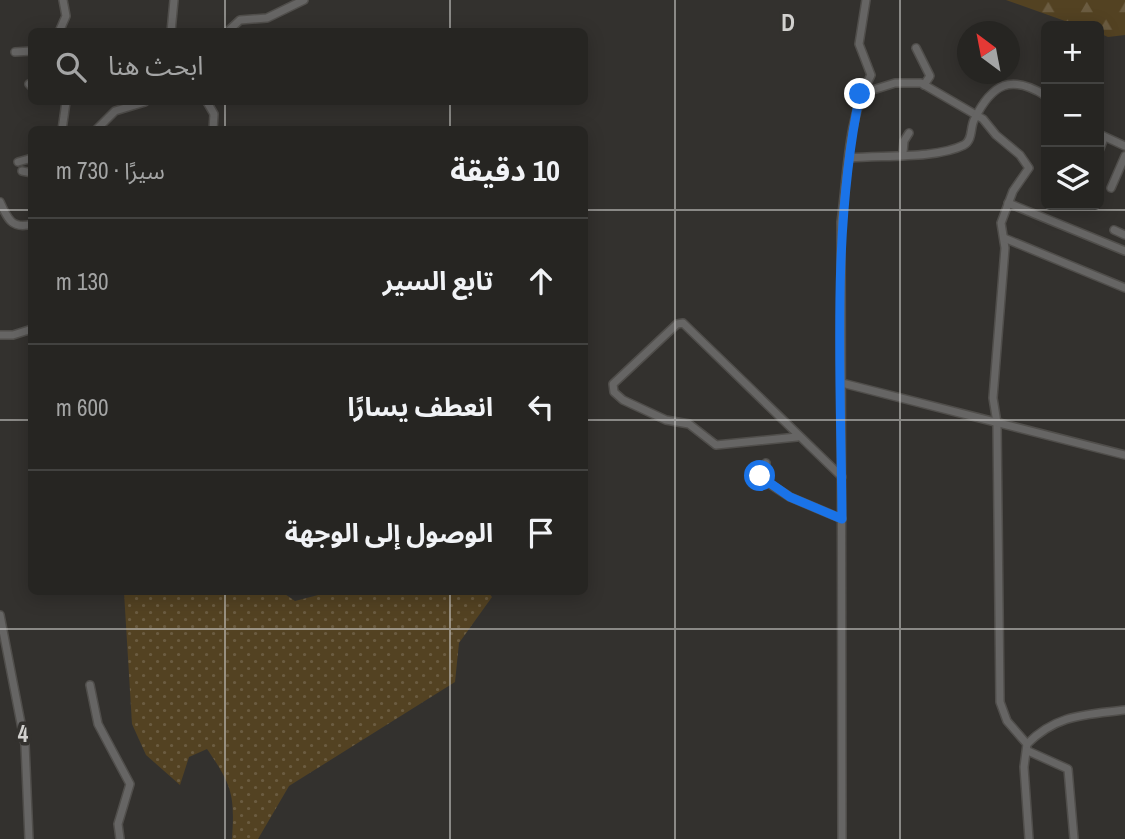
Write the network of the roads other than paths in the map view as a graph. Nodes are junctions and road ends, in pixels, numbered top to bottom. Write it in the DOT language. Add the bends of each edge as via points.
graph roads {
  1 [pos="64,0"];
  2 [pos="174,0"];
  3 [pos="304,0"];
  4 [pos="866,0"];
  5 [pos="61,28"];
  6 [pos="171,28"];
  7 [pos="231,28"];
  8 [pos="916,48"];
  9 [pos="28,51"];
  10 [pos="15,52"];
  11 [pos="924,85"];
  12 [pos="1041,93"];
  13 [pos="860,94"];
  14 [pos="66,105"];
  15 [pos="135,105"];
  16 [pos="209,105"];
  17 [pos="977,116"];
  18 [pos="63,126"];
  19 [pos="100,126"];
  20 [pos="213,126"];
  21 [pos="909,132"];
  22 [pos="1104,137"];
  23 [pos="1125,146"];
  24 [pos="903,153"];
  25 [pos="1125,156"];
  26 [pos="850,158"];
  27 [pos="28,159"];
  28 [pos="18,162"];
  29 [pos="22,171"];
  30 [pos="28,172"];
  31 [pos="1111,188"];
  32 [pos="0,201"];
  33 [pos="1008,202"];
  34 [pos="28,225"];
  35 [pos="1114,230"];
  36 [pos="1125,234"];
  37 [pos="1004,238"];
  38 [pos="1125,251"];
  39 [pos="1125,288"];
  40 [pos="28,329"];
  41 [pos="0,335"];
  42 [pos="842,383"];
  43 [pos="997,423"];
  44 [pos="797,436"];
  45 [pos="1125,455"];
  46 [pos="766,463"];
  47 [pos="842,477"];
  48 [pos="842,519"];
  49 [pos="0,615"];
  50 [pos="90,685"];
  51 [pos="1125,710"];
  52 [pos="1027,748"];
  53 [pos="29,839"];
  54 [pos="120,839"];
  55 [pos="842,839"];
  56 [pos="1029,839"];
  57 [pos="1074,839"];
  1 -- 5 [label="street" via="66,16"];
  2 -- 6 [label="street"];
  3 -- 7 [label="street" via="267,18 240,20"];
  4 -- 13 [label="street" via="859,44 871,75"];
  8 -- 11 [label="street" via="930,76"];
  9 -- 10 [label="street"];
  11 -- 13 [label="street" via="909,80"];
  11 -- 17 [label="street"];
  12 -- 17 [label="street" via="1009,83 994,92"];
  13 -- 26 [label="street"];
  14 -- 18 [label="street"];
  15 -- 19 [label="street" via="115,111"];
  16 -- 20 [label="street"];
  17 -- 24 [label="street" via="965,144"];
  17 -- 33 [label="street" via="1029,168"];
  21 -- 24 [label="street"];
  22 -- 23 [label="street"];
  24 -- 26 [label="street"];
  25 -- 31 [label="street"];
  26 -- 42 [label="street" via="841,222"];
  27 -- 28 [label="street"];
  29 -- 30 [label="street"];
  32 -- 34 [label="street" via="12,224"];
  33 -- 37 [label="street" via="1001,223"];
  33 -- 38 [label="street"];
  35 -- 36 [label="street"];
  37 -- 39 [label="street"];
  37 -- 43 [label="street" via="993,398"];
  40 -- 41 [label="street"];
  42 -- 43 [label="street"];
  42 -- 47 [label="street"];
  43 -- 45 [label="street"];
  43 -- 52 [label="street" via="1000,702"];
  44 -- 44 [label="street" via="683,323 613,384 622,400 666,420 690,424 716,445"];
  44 -- 47 [label="street"];
  46 -- 48 [label="street" via="762,479 790,497"];
  47 -- 48 [label="street"];
  48 -- 55 [label="street"];
  49 -- 53 [label="street" via="24,744"];
  50 -- 54 [label="street" via="98,724 130,783 118,824"];
  51 -- 52 [label="street" via="1072,716 1045,726"];
  52 -- 56 [label="street"];
  52 -- 57 [label="street" via="1068,769"];
}
